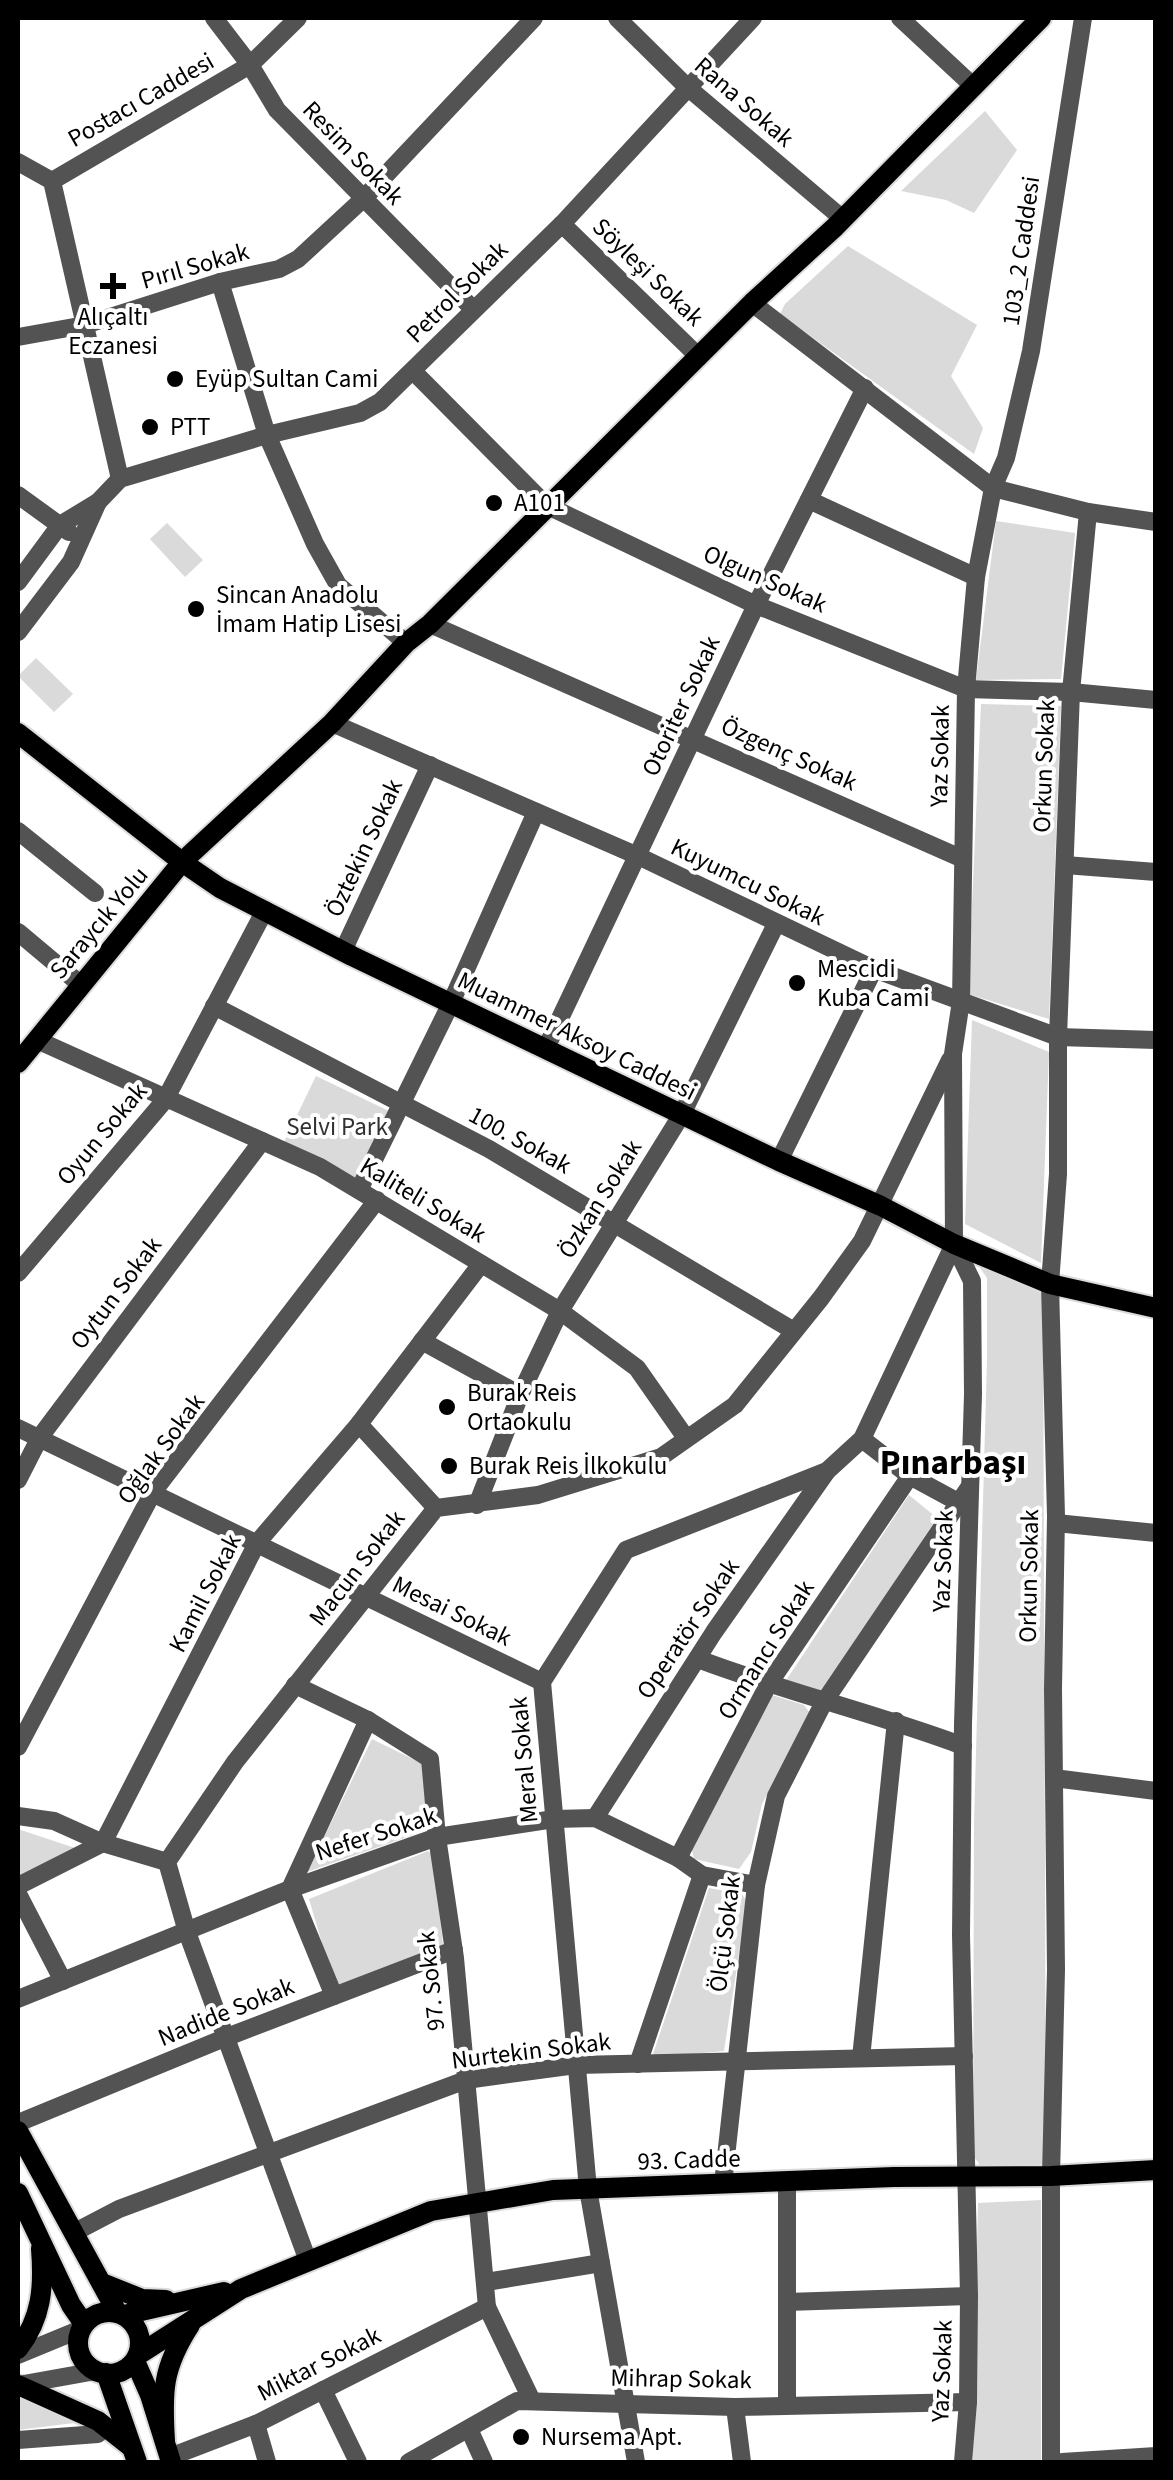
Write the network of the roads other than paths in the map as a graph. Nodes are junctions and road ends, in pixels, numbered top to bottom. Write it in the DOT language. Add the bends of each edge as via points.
graph roads {
  1 [pos="214,18"];
  2 [pos="298,18"];
  3 [pos="534,18"];
  4 [pos="617,18"];
  5 [pos="752,18"];
  6 [pos="900,18"];
  7 [pos="1041,18"];
  8 [pos="1083,18"];
  9 [pos="250,65"];
  10 [pos="972,85"];
  11 [pos="686,86"];
  12 [pos="18,162"];
  13 [pos="52,181"];
  14 [pos="364,198"];
  15 [pos="843,219"];
  16 [pos="562,224"];
  17 [pos="220,282"];
  18 [pos="752,303"];
  19 [pos="473,310"];
  20 [pos="85,324"];
  21 [pos="18,336"];
  22 [pos="700,356"];
  23 [pos="414,371"];
  24 [pos="865,388"];
  25 [pos="268,435"];
  26 [pos="120,479"];
  27 [pos="992,488"];
  28 [pos="18,496"];
  29 [pos="809,500"];
  30 [pos="98,502"];
  31 [pos="546,505"];
  32 [pos="1088,512"];
  33 [pos="1156,522"];
  34 [pos="60,525"];
  35 [pos="81,541"];
  36 [pos="976,578"];
  37 [pos="18,582"];
  38 [pos="756,605"];
  39 [pos="430,624"];
  40 [pos="18,632"];
  41 [pos="406,642"];
  42 [pos="966,689"];
  43 [pos="1071,692"];
  44 [pos="1156,700"];
  45 [pos="332,722"];
  46 [pos="18,733"];
  47 [pos="693,739"];
  48 [pos="430,766"];
  49 [pos="536,812"];
  50 [pos="18,832"];
  51 [pos="638,856"];
  52 [pos="963,860"];
  53 [pos="182,862"];
  54 [pos="1065,865"];
  55 [pos="1156,872"];
  56 [pos="95,893"];
  57 [pos="265,910"];
  58 [pos="776,924"];
  59 [pos="18,932"];
  60 [pos="343,951"];
  61 [pos="874,970"];
  62 [pos="80,984"];
  63 [pos="961,1001"];
  64 [pos="452,1003"];
  65 [pos="214,1006"];
  66 [pos="1058,1037"];
  67 [pos="36,1040"];
  68 [pos="1156,1040"];
  69 [pos="546,1048"];
  70 [pos="953,1054"];
  71 [pos="18,1063"];
  72 [pos="165,1100"];
  73 [pos="402,1104"];
  74 [pos="682,1114"];
  75 [pos="262,1141"];
  76 [pos="779,1161"];
  77 [pos="359,1190"];
  78 [pos="377,1200"];
  79 [pos="881,1206"];
  80 [pos="615,1223"];
  81 [pos="954,1244"];
  82 [pos="481,1264"];
  83 [pos="18,1274"];
  84 [pos="1050,1284"];
  85 [pos="1156,1308"];
  86 [pos="560,1311"];
  87 [pos="794,1331"];
  88 [pos="422,1341"];
  89 [pos="520,1396"];
  90 [pos="358,1424"];
  91 [pos="18,1428"];
  92 [pos="40,1437"];
  93 [pos="686,1438"];
  94 [pos="862,1439"];
  95 [pos="827,1471"];
  96 [pos="910,1476"];
  97 [pos="18,1480"];
  98 [pos="970,1486"];
  99 [pos="153,1492"];
  100 [pos="958,1502"];
  101 [pos="476,1504"];
  102 [pos="436,1508"];
  103 [pos="1056,1523"];
  104 [pos="1156,1532"];
  105 [pos="257,1543"];
  106 [pos="367,1598"];
  107 [pos="698,1659"];
  108 [pos="542,1682"];
  109 [pos="296,1685"];
  110 [pos="768,1685"];
  111 [pos="824,1702"];
  112 [pos="368,1720"];
  113 [pos="896,1721"];
  114 [pos="962,1746"];
  115 [pos="18,1747"];
  116 [pos="1054,1778"];
  117 [pos="1156,1791"];
  118 [pos="18,1816"];
  119 [pos="595,1818"];
  120 [pos="554,1819"];
  121 [pos="437,1838"];
  122 [pos="103,1844"];
  123 [pos="678,1858"];
  124 [pos="167,1862"];
  125 [pos="702,1875"];
  126 [pos="756,1885"];
  127 [pos="18,1886"];
  128 [pos="290,1889"];
  129 [pos="18,1894"];
  130 [pos="187,1932"];
  131 [pos="454,1950"];
  132 [pos="63,1981"];
  133 [pos="334,1996"];
  134 [pos="18,1999"];
  135 [pos="227,2037"];
  136 [pos="964,2056"];
  137 [pos="861,2058"];
  138 [pos="735,2061"];
  139 [pos="638,2064"];
  140 [pos="576,2065"];
  141 [pos="466,2080"];
  142 [pos="18,2127"];
  143 [pos="270,2153"];
  144 [pos="1156,2170"];
  145 [pos="1051,2176"];
  146 [pos="967,2177"];
  147 [pos="787,2182"];
  148 [pos="723,2184"];
  149 [pos="588,2189"];
  150 [pos="18,2193"];
  151 [pos="477,2203"];
  152 [pos="73,2233"];
  153 [pos="40,2237"];
  154 [pos="308,2261"];
  155 [pos="601,2262"];
  156 [pos="486,2282"];
  157 [pos="102,2283"];
  158 [pos="970,2296"];
  159 [pos="787,2302"];
  160 [pos="189,2307"];
  161 [pos="487,2307"];
  162 [pos="121,2314"];
  163 [pos="82,2327"];
  164 [pos="18,2352"];
  165 [pos="136,2358"];
  166 [pos="101,2372"];
  167 [pos="18,2385"];
  168 [pos="323,2390"];
  169 [pos="532,2401"];
  170 [pos="968,2402"];
  171 [pos="626,2404"];
  172 [pos="787,2404"];
  173 [pos="735,2406"];
  174 [pos="256,2424"];
  175 [pos="469,2428"];
  176 [pos="98,2434"];
  177 [pos="18,2440"];
  178 [pos="169,2454"];
  179 [pos="134,2455"];
  180 [pos="1156,2456"];
  181 [pos="267,2462"];
  182 [pos="358,2462"];
  183 [pos="409,2462"];
  184 [pos="484,2462"];
  185 [pos="636,2462"];
  186 [pos="742,2462"];
  187 [pos="963,2462"];
  188 [pos="1051,2462"];
  189 [pos="1062,2462"];
  1 -- 9 [label="street, Resim Sokak"];
  2 -- 9 [label="street, Postacı Caddesi"];
  3 -- 14 [label="street, Pırıl Sokak"];
  4 -- 11 [label="street, Rana Sokak"];
  5 -- 11 [label="street, Petrol Sokak"];
  6 -- 10 [label="street"];
  7 -- 10 [label="main road, Saraycık Yolu"];
  8 -- 27 [label="street, 103_2 Caddesi" via="1031,352 1006,458"];
  9 -- 13 [label="street, Postacı Caddesi"];
  9 -- 14 [label="street, Resim Sokak" via="278,110"];
  10 -- 15 [label="main road, Saraycık Yolu"];
  11 -- 15 [label="street, Rana Sokak"];
  11 -- 16 [label="street, Petrol Sokak"];
  12 -- 13 [label="street"];
  13 -- 20 [label="street"];
  14 -- 17 [label="street, Pırıl Sokak" via="298,259"];
  14 -- 19 [label="street, Resim Sokak"];
  15 -- 18 [label="main road, Saraycık Yolu"];
  16 -- 19 [label="street, Petrol Sokak"];
  16 -- 22 [label="street, Söyleşi Sokak"];
  17 -- 20 [label="street, Pırıl Sokak"];
  17 -- 25 [label="street"];
  18 -- 22 [label="main road, Saraycık Yolu"];
  18 -- 24 [label="street"];
  19 -- 23 [label="street, Petrol Sokak"];
  20 -- 21 [label="street, Pırıl Sokak"];
  20 -- 26 [label="street"];
  22 -- 31 [label="main road, Saraycık Yolu"];
  23 -- 25 [label="street, Petrol Sokak" via="360,412"];
  23 -- 31 [label="street, Olgun Sokak"];
  24 -- 27 [label="street"];
  24 -- 29 [label="street, Otoriter Sokak"];
  25 -- 26 [label="street, Petrol Sokak"];
  25 -- 41 [label="street" via="338,585"];
  26 -- 30 [label="street"];
  27 -- 32 [label="street"];
  27 -- 36 [label="street, Yaz Sokak"];
  28 -- 34 [label="street"];
  29 -- 36 [label="street"];
  29 -- 38 [label="street, Otoriter Sokak"];
  30 -- 34 [label="street"];
  30 -- 35 [label="street"];
  31 -- 38 [label="street, Olgun Sokak"];
  31 -- 39 [label="main road, Saraycık Yolu"];
  32 -- 33 [label="street"];
  32 -- 43 [label="street, Orkun Sokak"];
  34 -- 35 [label="street"];
  34 -- 37 [label="street"];
  35 -- 40 [label="street"];
  36 -- 42 [label="street, Yaz Sokak"];
  38 -- 42 [label="street, Olgun Sokak"];
  38 -- 47 [label="street, Otoriter Sokak"];
  39 -- 41 [label="main road, Saraycık Yolu"];
  39 -- 47 [label="street, Özgenç Sokak"];
  41 -- 45 [label="main road, Saraycık Yolu"];
  42 -- 43 [label="street, Olgun Sokak"];
  42 -- 52 [label="street, Yaz Sokak"];
  43 -- 44 [label="street, Olgun Sokak"];
  43 -- 54 [label="street, Orkun Sokak"];
  45 -- 48 [label="street, Kuyumcu Sokak"];
  45 -- 53 [label="main road, Saraycık Yolu"];
  46 -- 53 [label="main road, Muammer Aksoy Caddesi"];
  47 -- 51 [label="street, Otoriter Sokak"];
  47 -- 52 [label="street, Özgenç Sokak"];
  48 -- 49 [label="street, Kuyumcu Sokak"];
  48 -- 60 [label="street, Öztekin Sokak"];
  49 -- 51 [label="street, Kuyumcu Sokak"];
  49 -- 64 [label="street"];
  50 -- 56 [label="street"];
  51 -- 58 [label="street, Kuyumcu Sokak"];
  51 -- 69 [label="street, Otoriter Sokak"];
  52 -- 63 [label="street, Yaz Sokak"];
  53 -- 57 [label="main road, Muammer Aksoy Caddesi"];
  53 -- 62 [label="main road, Saraycık Yolu"];
  54 -- 55 [label="street"];
  54 -- 66 [label="street, Orkun Sokak"];
  57 -- 60 [label="main road, Muammer Aksoy Caddesi"];
  57 -- 65 [label="street, Oyun Sokak"];
  58 -- 61 [label="street, Kuyumcu Sokak"];
  58 -- 74 [label="street, Özkan Sokak"];
  59 -- 62 [label="street"];
  60 -- 64 [label="main road, Muammer Aksoy Caddesi"];
  61 -- 63 [label="street, Kuyumcu Sokak"];
  61 -- 76 [label="street"];
  62 -- 67 [label="main road, Saraycık Yolu"];
  63 -- 66 [label="street, Kuyumcu Sokak"];
  63 -- 70 [label="street, Yaz Sokak"];
  64 -- 69 [label="main road, Muammer Aksoy Caddesi"];
  64 -- 73 [label="street"];
  65 -- 72 [label="street, Oyun Sokak"];
  65 -- 73 [label="street, 100. Sokak"];
  66 -- 68 [label="street, Kuyumcu Sokak"];
  66 -- 84 [label="street, Orkun Sokak"];
  67 -- 71 [label="main road, Saraycık Yolu"];
  67 -- 72 [label="street, Kaliteli Sokak"];
  69 -- 74 [label="main road, Muammer Aksoy Caddesi"];
  70 -- 79 [label="street, Macun Sokak"];
  70 -- 81 [label="street, Yaz Sokak"];
  72 -- 75 [label="street, Kaliteli Sokak"];
  72 -- 83 [label="street, Oyun Sokak"];
  73 -- 77 [label="street"];
  73 -- 80 [label="street, 100. Sokak"];
  74 -- 76 [label="main road, Muammer Aksoy Caddesi"];
  74 -- 80 [label="street, Özkan Sokak"];
  75 -- 77 [label="street, Kaliteli Sokak"];
  75 -- 92 [label="street, Oytun Sokak"];
  76 -- 79 [label="main road, Muammer Aksoy Caddesi"];
  77 -- 78 [label="street, Kaliteli Sokak"];
  78 -- 82 [label="street, Kaliteli Sokak"];
  78 -- 99 [label="street, Oğlak Sokak"];
  79 -- 81 [label="main road, Muammer Aksoy Caddesi"];
  79 -- 87 [label="street, Macun Sokak"];
  80 -- 86 [label="street, Özkan Sokak"];
  80 -- 87 [label="street, 100. Sokak"];
  81 -- 84 [label="main road, Muammer Aksoy Caddesi"];
  81 -- 94 [label="street, Meral Sokak"];
  81 -- 98 [label="street, Yaz Sokak" via="972,1281"];
  82 -- 86 [label="street, Kaliteli Sokak"];
  82 -- 88 [label="street, Kamil Sokak"];
  84 -- 85 [label="main road, Muammer Aksoy Caddesi"];
  84 -- 103 [label="street, Orkun Sokak"];
  86 -- 89 [label="street, Özkan Sokak"];
  86 -- 93 [label="street, Kaliteli Sokak" via="637,1368"];
  87 -- 93 [label="street, Macun Sokak" via="734,1405"];
  88 -- 89 [label="street"];
  88 -- 90 [label="street, Kamil Sokak"];
  89 -- 101 [label="street, Özkan Sokak"];
  90 -- 102 [label="street"];
  90 -- 105 [label="street, Kamil Sokak"];
  91 -- 92 [label="street, Mesai Sokak"];
  92 -- 97 [label="street, Oytun Sokak"];
  92 -- 99 [label="street, Mesai Sokak"];
  93 -- 101 [label="street, Macun Sokak" via="662,1457 538,1495"];
  94 -- 95 [label="street, Meral Sokak"];
  94 -- 96 [label="street"];
  95 -- 107 [label="street, Operatör Sokak"];
  95 -- 108 [label="street, Meral Sokak" via="626,1550"];
  96 -- 100 [label="street"];
  96 -- 110 [label="street, Ormancı Sokak"];
  98 -- 100 [label="street, Ölçü Sokak"];
  98 -- 114 [label="street, Yaz Sokak"];
  99 -- 105 [label="street, Mesai Sokak"];
  99 -- 115 [label="street, Oğlak Sokak"];
  100 -- 111 [label="street, Ölçü Sokak"];
  101 -- 102 [label="street, Macun Sokak"];
  102 -- 106 [label="street, Macun Sokak"];
  103 -- 104 [label="street"];
  103 -- 116 [label="street, Orkun Sokak"];
  105 -- 106 [label="street, Mesai Sokak"];
  105 -- 122 [label="street, Kamil Sokak"];
  106 -- 108 [label="street, Mesai Sokak"];
  106 -- 109 [label="street, Macun Sokak"];
  107 -- 110 [label="street"];
  107 -- 119 [label="street, Operatör Sokak"];
  108 -- 120 [label="street, Meral Sokak"];
  109 -- 112 [label="street, 97. Sokak"];
  109 -- 124 [label="street, Macun Sokak"];
  110 -- 111 [label="street"];
  110 -- 123 [label="street, Ormancı Sokak"];
  111 -- 113 [label="street"];
  111 -- 126 [label="street, Ölçü Sokak" via="776,1796"];
  112 -- 121 [label="street, 97. Sokak" via="430,1759"];
  112 -- 128 [label="street"];
  113 -- 114 [label="street"];
  113 -- 137 [label="street"];
  114 -- 136 [label="street, Yaz Sokak"];
  116 -- 117 [label="street"];
  116 -- 145 [label="street, Orkun Sokak"];
  118 -- 122 [label="street" via="54,1821"];
  119 -- 120 [label="street, Nefer Sokak"];
  119 -- 123 [label="street, Nefer Sokak"];
  120 -- 121 [label="street, Nefer Sokak"];
  120 -- 140 [label="street, Meral Sokak"];
  121 -- 128 [label="street, Nefer Sokak"];
  121 -- 131 [label="street, 97. Sokak"];
  122 -- 124 [label="street"];
  122 -- 127 [label="street"];
  123 -- 125 [label="street, Nefer Sokak"];
  124 -- 130 [label="street"];
  125 -- 126 [label="street, Nefer Sokak"];
  125 -- 139 [label="street"];
  126 -- 138 [label="street, Ölçü Sokak"];
  128 -- 130 [label="street, Nefer Sokak"];
  128 -- 133 [label="street"];
  129 -- 132 [label="street"];
  130 -- 132 [label="street, Nefer Sokak"];
  130 -- 135 [label="street"];
  131 -- 133 [label="street, Nadide Sokak"];
  131 -- 141 [label="street, 97. Sokak"];
  132 -- 134 [label="street, Nefer Sokak"];
  133 -- 135 [label="street, Nadide Sokak"];
  135 -- 142 [label="street, Nadide Sokak"];
  135 -- 143 [label="street"];
  136 -- 137 [label="street, Nurtekin Sokak"];
  136 -- 146 [label="street, Yaz Sokak"];
  137 -- 138 [label="street, Nurtekin Sokak"];
  138 -- 139 [label="street, Nurtekin Sokak"];
  138 -- 148 [label="street, Ölçü Sokak"];
  139 -- 140 [label="street, Nurtekin Sokak"];
  140 -- 141 [label="street, Nurtekin Sokak"];
  140 -- 149 [label="street, Meral Sokak"];
  141 -- 143 [label="street, Nurtekin Sokak"];
  141 -- 151 [label="street, 97. Sokak"];
  142 -- 152 [label="main road"];
  143 -- 152 [label="street, Nurtekin Sokak"];
  143 -- 154 [label="street"];
  144 -- 145 [label="main road, 93. Cadde"];
  145 -- 146 [label="main road, 93. Cadde"];
  145 -- 188 [label="street, Orkun Sokak"];
  146 -- 147 [label="main road, 93. Cadde"];
  146 -- 158 [label="street, Yaz Sokak"];
  147 -- 148 [label="main road, 93. Cadde"];
  147 -- 159 [label="street"];
  148 -- 149 [label="main road, 93. Cadde"];
  149 -- 151 [label="main road, 93. Cadde"];
  149 -- 155 [label="street, Meral Sokak"];
  150 -- 153 [label="main road"];
  151 -- 154 [label="main road, 93. Cadde" via="431,2211"];
  151 -- 156 [label="street, 97. Sokak"];
  152 -- 157 [label="main road"];
  153 -- 163 [label="main road"];
  153 -- 164 [label="main road" via="40,2306"];
  154 -- 160 [label="main road, 93. Cadde"];
  155 -- 156 [label="street"];
  155 -- 171 [label="street, Meral Sokak"];
  156 -- 161 [label="street, 97. Sokak"];
  157 -- 160 [label="main road"];
  157 -- 162 [label="main road"];
  158 -- 159 [label="street"];
  158 -- 170 [label="street, Yaz Sokak"];
  159 -- 172 [label="street"];
  160 -- 162 [label="main road, 93. Cadde"];
  160 -- 165 [label="main road, 93. Cadde"];
  160 -- 178 [label="main road" via="162,2393"];
  161 -- 168 [label="street, Miktar Sokak"];
  161 -- 169 [label="street, 97. Sokak"];
  162 -- 163 [label="main road" via="99,2313"];
  162 -- 165 [label="main road" via="137,2328"];
  163 -- 164 [label="street"];
  163 -- 166 [label="main road" via="81,2356"];
  165 -- 166 [label="main road" via="120,2372"];
  165 -- 178 [label="main road"];
  166 -- 167 [label="street"];
  166 -- 179 [label="main road"];
  167 -- 179 [label="main road" via="98,2421"];
  168 -- 174 [label="street, Miktar Sokak"];
  168 -- 182 [label="street"];
  169 -- 171 [label="street, Mihrap Sokak"];
  169 -- 175 [label="street, Mihrap Sokak" via="517,2401"];
  170 -- 172 [label="street, Mihrap Sokak"];
  170 -- 187 [label="street, Yaz Sokak"];
  171 -- 173 [label="street, Mihrap Sokak"];
  171 -- 185 [label="street, Meral Sokak"];
  172 -- 173 [label="street, Mihrap Sokak"];
  173 -- 186 [label="street"];
  174 -- 178 [label="street, Miktar Sokak"];
  174 -- 181 [label="street"];
  175 -- 183 [label="street, Mihrap Sokak"];
  175 -- 184 [label="street"];
  176 -- 177 [label="street"];
  180 -- 189 [label="street"];
}
